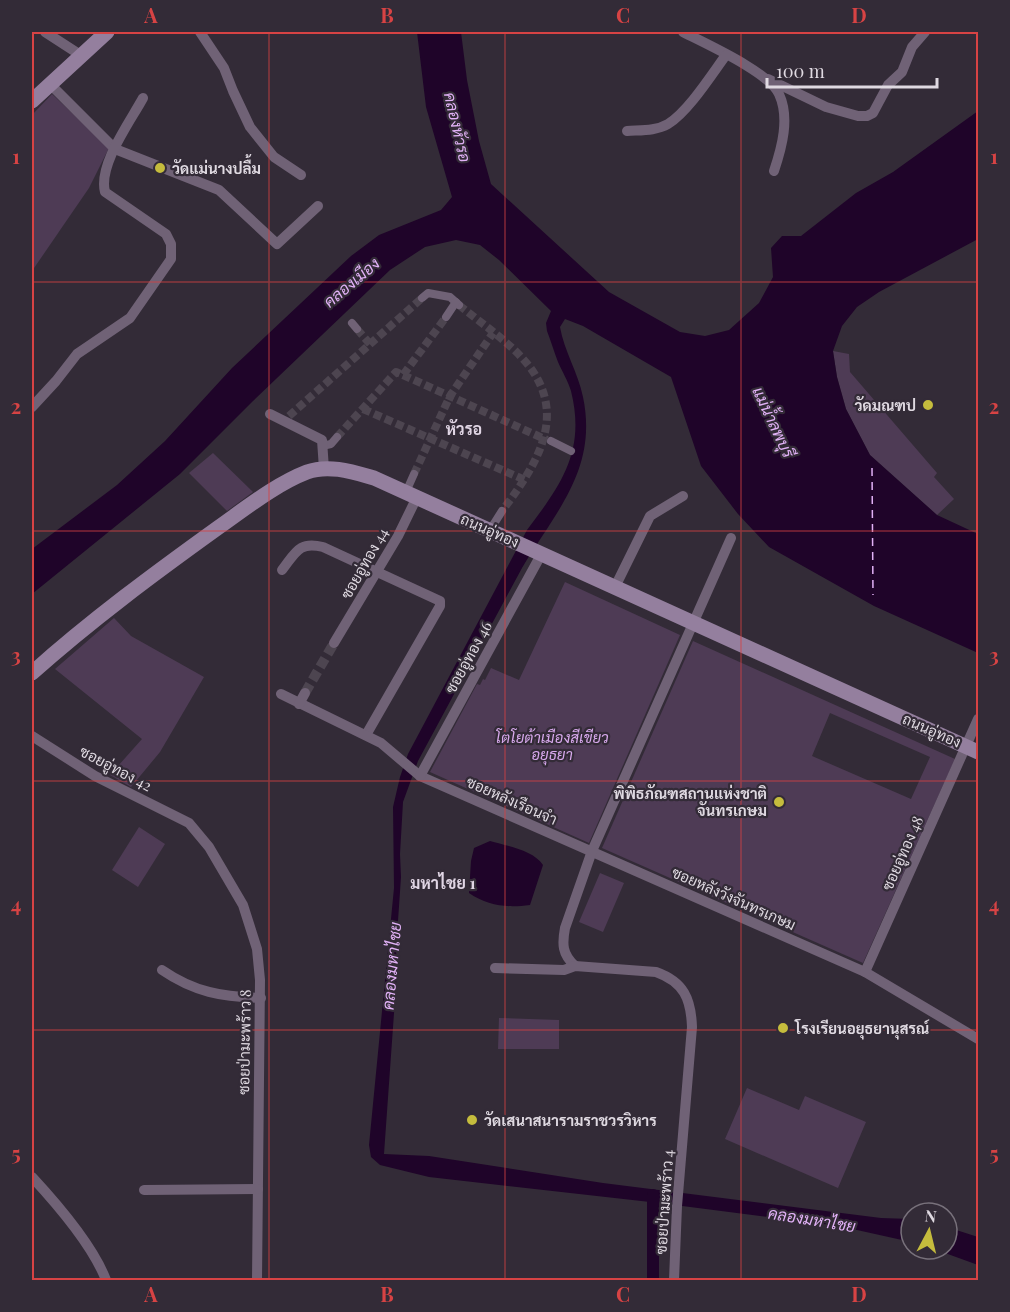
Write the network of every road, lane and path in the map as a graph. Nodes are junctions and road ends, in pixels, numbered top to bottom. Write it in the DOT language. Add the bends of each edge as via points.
graph roads {
  1 [pos="45,32"];
  2 [pos="107,32"];
  3 [pos="200,32"];
  4 [pos="683,32"];
  5 [pos="925,32"];
  6 [pos="726,55"];
  7 [pos="82,56"];
  8 [pos="768,79"];
  9 [pos="38,93"];
  10 [pos="143,98"];
  11 [pos="627,131"];
  12 [pos="115,148"];
  13 [pos="774,171"];
  14 [pos="301,175"];
  15 [pos="318,206"];
  16 [pos="422,297"];
  17 [pos="446,316"];
  18 [pos="32,406"];
  19 [pos="270,414"];
  20 [pos="337,437"];
  21 [pos="551,441"];
  22 [pos="322,446"];
  23 [pos="571,451"];
  24 [pos="324,469"];
  25 [pos="414,474"];
  26 [pos="412,495"];
  27 [pos="683,496"];
  28 [pos="502,511"];
  29 [pos="490,530"];
  30 [pos="731,538"];
  31 [pos="539,552"];
  32 [pos="282,570"];
  33 [pos="377,571"];
  34 [pos="615,587"];
  35 [pos="692,622"];
  36 [pos="334,643"];
  37 [pos="32,673"];
  38 [pos="305,693"];
  39 [pos="281,694"];
  40 [pos="299,704"];
  41 [pos="978,719"];
  42 [pos="366,735"];
  43 [pos="32,736"];
  44 [pos="972,749"];
  45 [pos="417,774"];
  46 [pos="189,823"];
  47 [pos="592,851"];
  48 [pos="575,966"];
  49 [pos="495,968"];
  50 [pos="162,970"];
  51 [pos="864,972"];
  52 [pos="261,998"];
  53 [pos="978,1039"];
  54 [pos="32,1177"];
  55 [pos="258,1188"];
  56 [pos="144,1190"];
  57 [pos="106,1281"];
  58 [pos="257,1281"];
  59 [pos="674,1281"];
  1 -- 7 [label="street"];
  2 -- 7 [label="main road"];
  3 -- 14 [label="street" via="224,68 250,127 274,156"];
  4 -- 6 [label="street"];
  5 -- 8 [label="street" via="912,47 902,72 867,116 826,106"];
  6 -- 8 [label="street"];
  6 -- 11 [label="street" via="668,124"];
  7 -- 9 [label="main road"];
  8 -- 13 [label="street" via="779,93 783,110 783,139"];
  9 -- 12 [label="street"];
  10 -- 12 [label="street"];
  12 -- 15 [label="street" via="219,190 278,244"];
  12 -- 18 [label="street" via="103,183 105,192 166,234 171,259 130,318 77,354"];
  16 -- 17 [label="street" via="428,293 450,297 458,304"];
  19 -- 22 [label="street" via="322,441"];
  20 -- 22 [label="street"];
  21 -- 23 [label="street"];
  22 -- 24 [label="street"];
  24 -- 26 [label="main road, ถนนอู่ทอง" via="347,470"];
  24 -- 37 [label="main road, ถนนอู่ทอง" via="309,471 247,507"];
  25 -- 26 [label="street"];
  26 -- 29 [label="main road, ถนนอู่ทอง"];
  26 -- 33 [label="street, ซอยอู่ทอง 44" via="398,536"];
  27 -- 34 [label="street" via="650,516"];
  28 -- 29 [label="street"];
  29 -- 31 [label="main road, ถนนอู่ทอง"];
  30 -- 35 [label="street"];
  31 -- 34 [label="main road, ถนนอู่ทอง"];
  31 -- 45 [label="street, ซอยอู่ทอง 46"];
  32 -- 33 [label="street" via="299,548 310,544"];
  33 -- 36 [label="street, ซอยอู่ทอง 44"];
  33 -- 42 [label="street" via="441,603"];
  34 -- 35 [label="main road, ถนนอู่ทอง"];
  35 -- 44 [label="main road, ถนนอู่ทอง"];
  35 -- 47 [label="street"];
  38 -- 40 [label="street"];
  39 -- 40 [label="street, ซอยหลังเรือนจำ"];
  40 -- 42 [label="street, ซอยหลังเรือนจำ"];
  41 -- 44 [label="street, ซอยอู่ทอง 48"];
  42 -- 45 [label="street, ซอยหลังเรือนจำ"];
  43 -- 46 [label="street, ซอยอู่ทอง 42" via="95,776"];
  44 -- 51 [label="street, ซอยอู่ทอง 48"];
  45 -- 47 [label="street, ซอยหลังเรือนจำ"];
  46 -- 52 [label="street, ซอยป่ามะพร้าว 8" via="214,854 243,905 256,949"];
  47 -- 48 [label="street" via="562,941"];
  47 -- 51 [label="street, ซอยหลังวังจันทรเกษม"];
  48 -- 49 [label="street, ซอยป่ามะพร้าว 4" via="564,970"];
  48 -- 59 [label="street, ซอยป่ามะพร้าว 4" via="656,972 669,977 687,997 692,1027"];
  50 -- 52 [label="street" via="190,987 231,997"];
  51 -- 53 [label="street, ซอยหลังวังจันทรเกษม"];
  52 -- 55 [label="street, ซอยป่ามะพร้าว 8"];
  54 -- 57 [label="street" via="84,1242"];
  55 -- 56 [label="street"];
  55 -- 58 [label="street, ซอยป่ามะพร้าว 8"];
}
